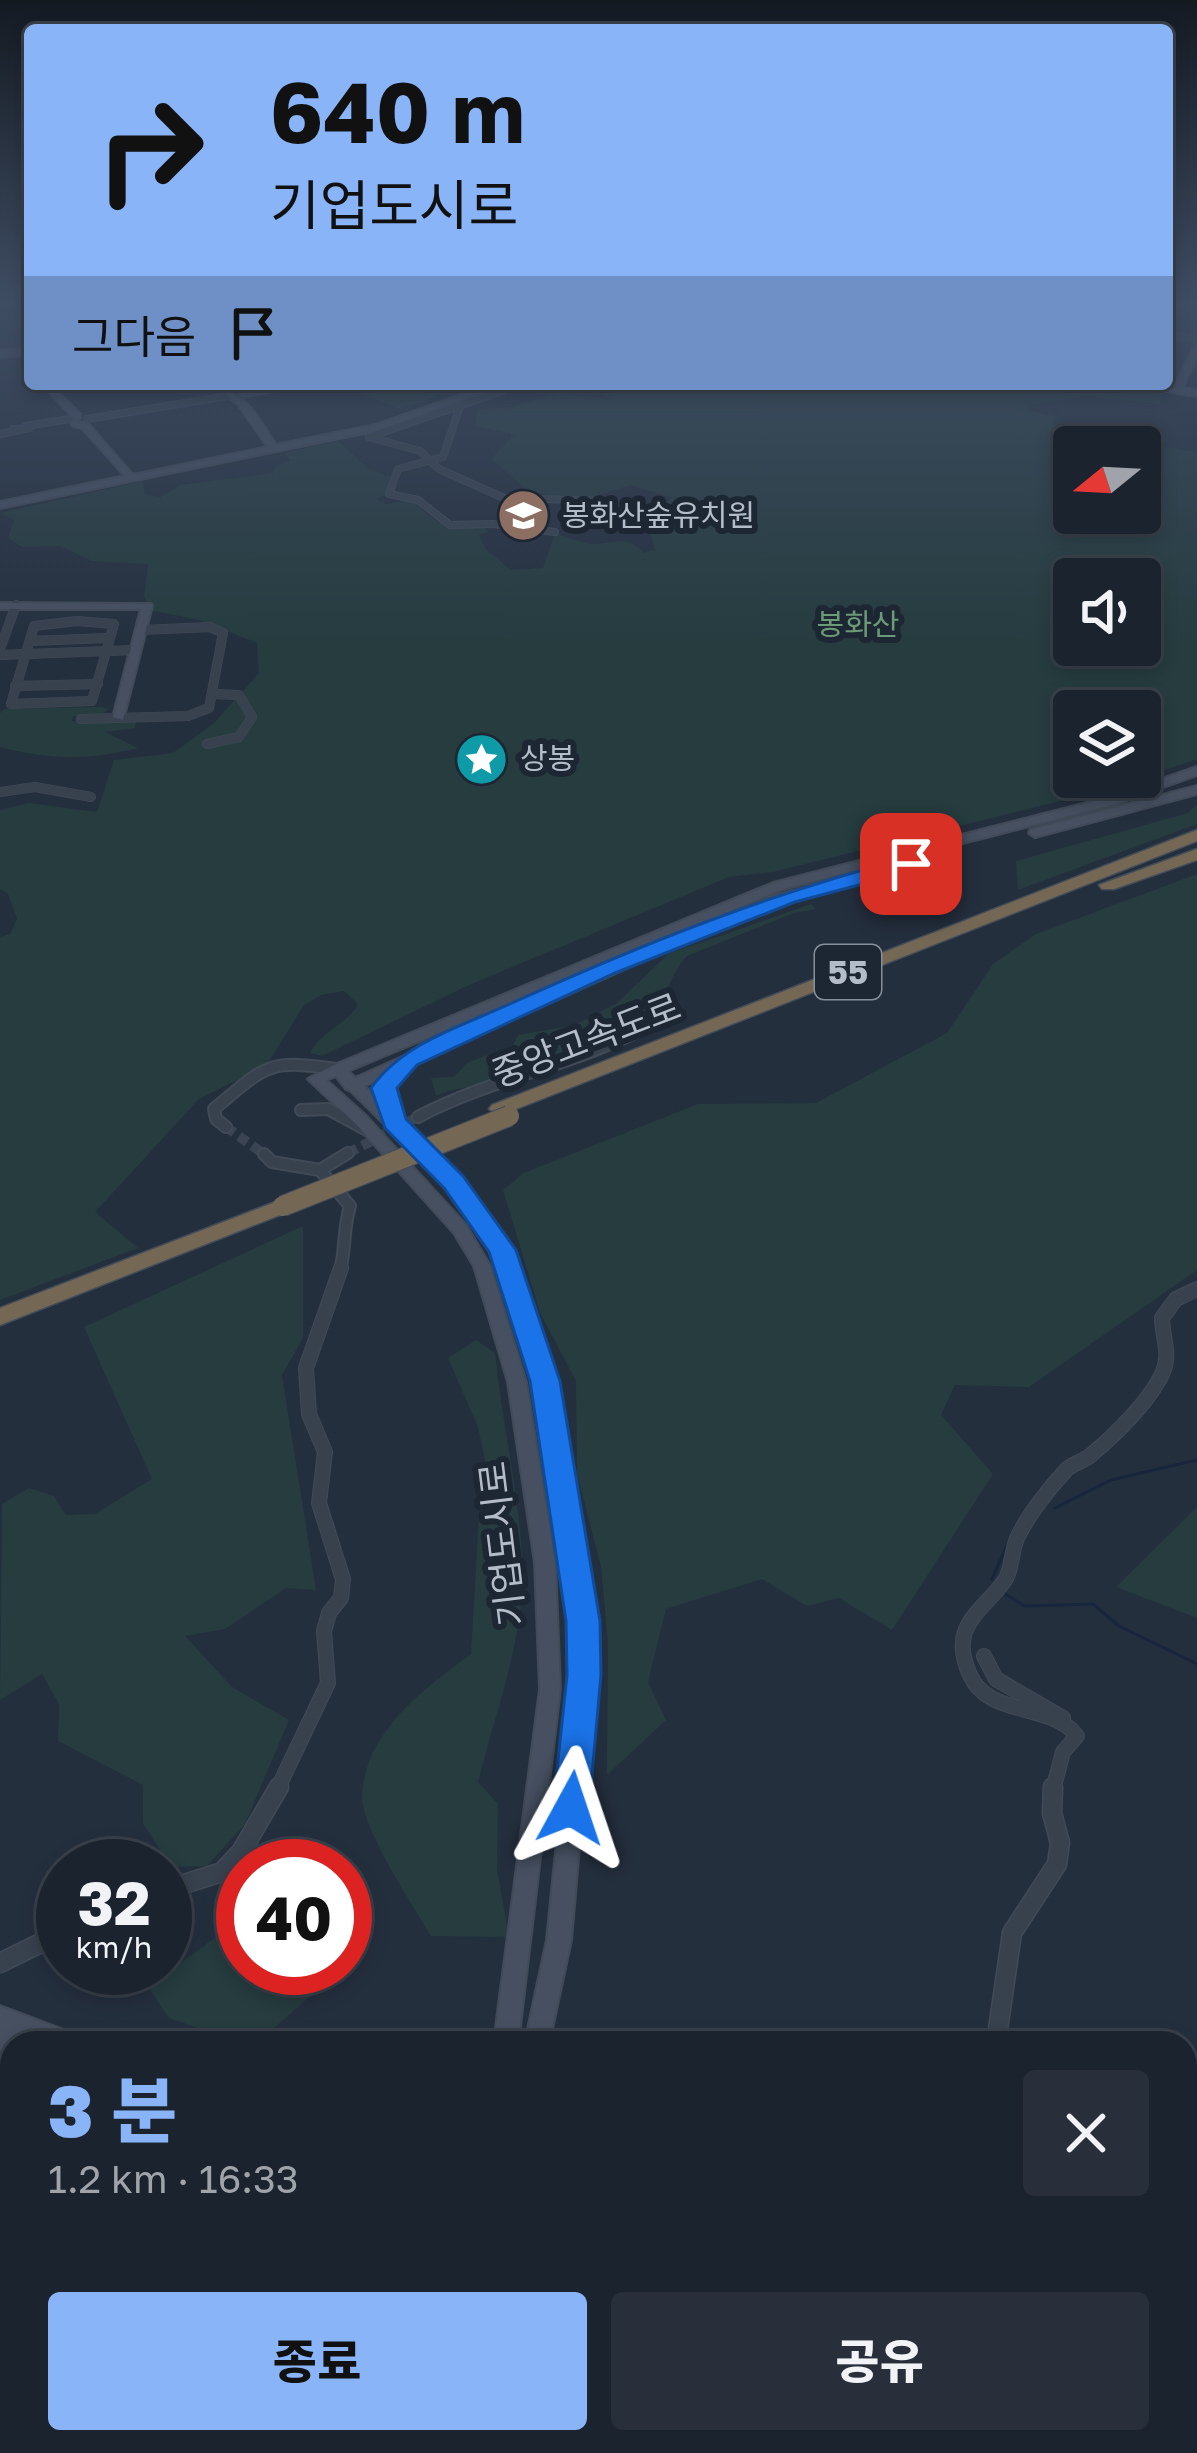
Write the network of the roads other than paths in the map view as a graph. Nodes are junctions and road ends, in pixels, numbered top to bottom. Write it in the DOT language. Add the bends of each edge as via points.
graph roads {
  1 [pos="77,416"];
  2 [pos="97,416"];
  3 [pos="251,416"];
  4 [pos="411,416"];
  5 [pos="421,416"];
  6 [pos="459,416"];
  7 [pos="80,419"];
  8 [pos="0,434"];
  9 [pos="272,447"];
  10 [pos="429,460"];
  11 [pos="130,476"];
  12 [pos="604,501"];
  13 [pos="0,503"];
  14 [pos="556,532"];
  15 [pos="83,604"];
  16 [pos="16,605"];
  17 [pos="0,606"];
  18 [pos="77,621"];
  19 [pos="141,630"];
  20 [pos="109,638"];
  21 [pos="30,641"];
  22 [pos="135,650"];
  23 [pos="106,651"];
  24 [pos="0,652"];
  25 [pos="27,654"];
  26 [pos="98,683"];
  27 [pos="15,686"];
  28 [pos="212,694"];
  29 [pos="119,717"];
  30 [pos="81,719"];
  31 [pos="207,744"];
  32 [pos="1197,771"];
  33 [pos="1197,790"];
  34 [pos="0,792"];
  35 [pos="91,797"];
  36 [pos="1197,835"];
  37 [pos="1197,854"];
  38 [pos="652,1024"];
  39 [pos="408,1060"];
  40 [pos="254,1069"];
  41 [pos="325,1072"];
  42 [pos="355,1084"];
  43 [pos="334,1095"];
  44 [pos="302,1111"];
  45 [pos="504,1112"];
  46 [pos="215,1116"];
  47 [pos="418,1117"];
  48 [pos="394,1122"];
  49 [pos="226,1127"];
  50 [pos="375,1135"];
  51 [pos="348,1153"];
  52 [pos="264,1154"];
  53 [pos="320,1169"];
  54 [pos="280,1201"];
  55 [pos="1197,1289"];
  56 [pos="0,1306"];
  57 [pos="0,1317"];
  58 [pos="985,1656"];
  59 [pos="1064,1719"];
  60 [pos="192,1882"];
  61 [pos="36,1945"];
  62 [pos="0,1963"];
  63 [pos="507,2031"];
  64 [pos="540,2031"];
  65 [pos="998,2031"];
  1 -- 7 [label="street"];
  2 -- 7 [label="street"];
  3 -- 9 [label="street"];
  4 -- 9 [label="street"];
  5 -- 10 [label="street" via="369,437"];
  6 -- 10 [label="street" via="445,455"];
  7 -- 8 [label="street"];
  7 -- 11 [label="street"];
  9 -- 11 [label="street"];
  10 -- 12 [label="street" via="514,500"];
  10 -- 14 [label="street" via="398,469 389,494 418,500 450,525"];
  11 -- 13 [label="street"];
  15 -- 16 [label="street"];
  15 -- 18 [label="street"];
  15 -- 19 [label="street" via="144,604"];
  16 -- 17 [label="street"];
  16 -- 24 [label="street"];
  18 -- 20 [label="street" via="111,621"];
  18 -- 21 [label="street" via="37,624"];
  19 -- 22 [label="street"];
  19 -- 28 [label="street" via="223,633"];
  20 -- 21 [label="street"];
  20 -- 23 [label="street"];
  21 -- 25 [label="street"];
  22 -- 23 [label="street"];
  22 -- 29 [label="street"];
  23 -- 25 [label="street"];
  23 -- 26 [label="street"];
  24 -- 25 [label="street"];
  25 -- 27 [label="street"];
  26 -- 27 [label="street"];
  26 -- 27 [label="street" via="86,705 14,705"];
  28 -- 29 [label="street" via="201,714"];
  28 -- 31 [label="street" via="239,695 253,717 239,736"];
  29 -- 30 [label="street"];
  32 -- 41 [label="street" via="1111,801 778,886"];
  33 -- 39 [label="street" via="787,897"];
  34 -- 35 [label="street" via="35,787"];
  36 -- 45 [label="highway, 중앙고속도로 / 55"];
  37 -- 45 [label="highway, 중앙고속도로 / 55"];
  38 -- 47 [label="street" via="582,1057 474,1087"];
  39 -- 42 [label="street"];
  39 -- 48 [label="street" via="384,1088"];
  40 -- 46 [label="street" via="206,1107"];
  41 -- 42 [label="street, 기업도시로"];
  41 -- 43 [label="street, 기업도시로"];
  41 -- 46 [label="street" via="293,1060 269,1066 221,1102"];
  42 -- 43 [label="street"];
  42 -- 48 [label="street, 기업도시로"];
  43 -- 50 [label="street, 기업도시로"];
  44 -- 50 [label="street" via="328,1109"];
  45 -- 54 [label="highway, 중앙고속도로 / 55, bridge"];
  46 -- 49 [label="street"];
  48 -- 64 [label="street, 기업도시로" via="454,1182 502,1250 545,1381 576,1565 584,1675 559,1940"];
  50 -- 63 [label="street, 기업도시로" via="460,1229 482,1267 517,1382 545,1563 550,1689"];
  51 -- 53 [label="street"];
  52 -- 53 [label="street"];
  53 -- 60 [label="street" via="350,1206 335,1292 305,1368 309,1414 325,1451 319,1503 343,1579 324,1630 328,1683 296,1759 241,1852 223,1872"];
  54 -- 56 [label="highway, 중앙고속도로 / 55"];
  54 -- 57 [label="highway, 중앙고속도로 / 55"];
  55 -- 59 [label="street" via="1162,1318 1162,1372 1088,1458 1070,1466 1016,1538 1006,1578 973,1612 964,1657 971,1680 1005,1705"];
  58 -- 59 [label="street" via="997,1682 1052,1705"];
  59 -- 65 [label="street" via="1077,1736 1053,1782 1057,1864 1012,1934"];
  61 -- 62 [label="street"];
}
